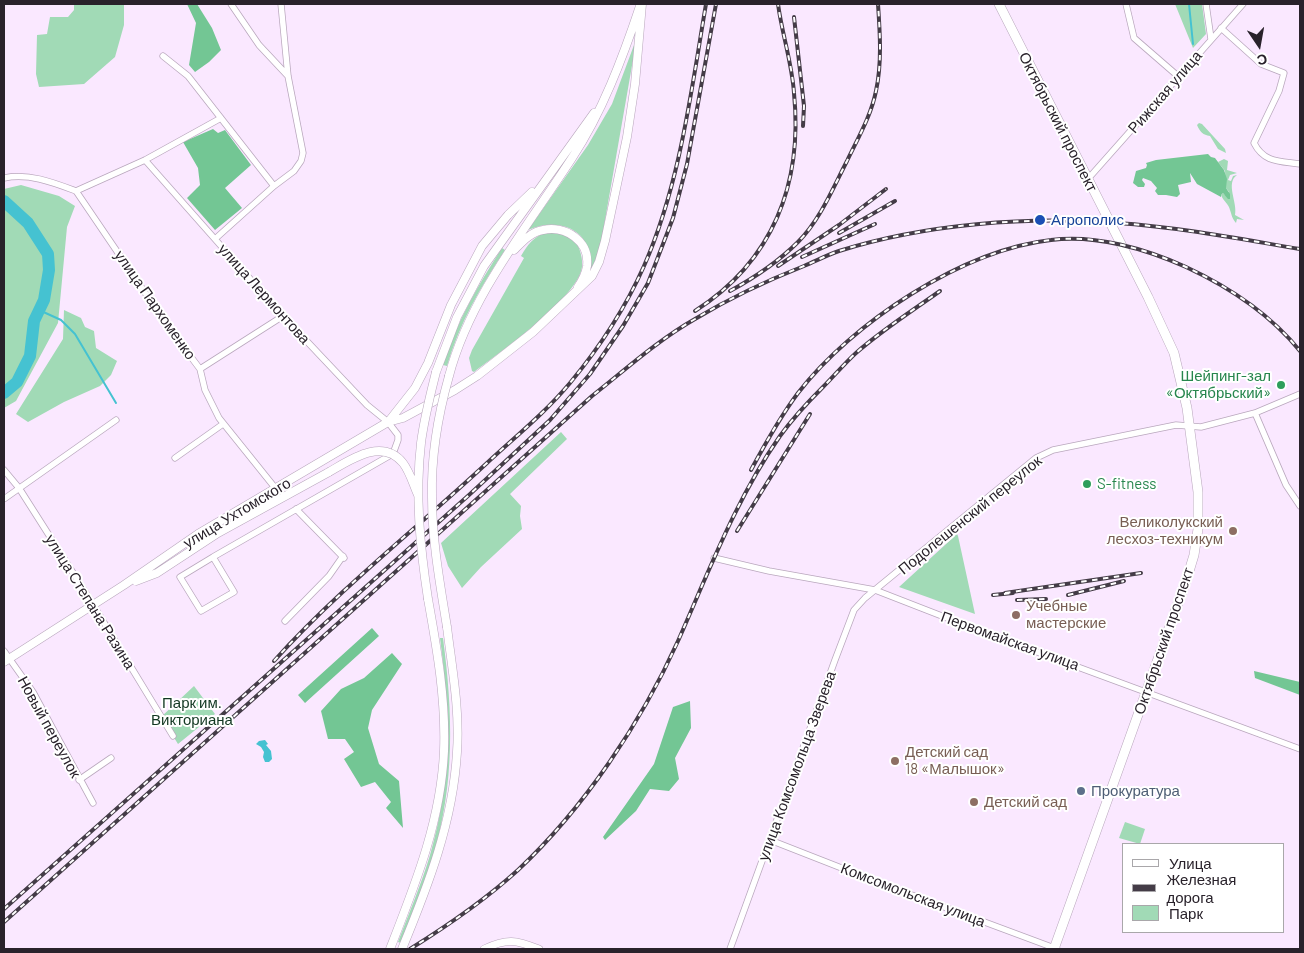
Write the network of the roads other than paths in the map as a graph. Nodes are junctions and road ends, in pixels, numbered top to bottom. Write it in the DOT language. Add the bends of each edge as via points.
graph roads {
  1 [pos="231,4"];
  2 [pos="281,4"];
  3 [pos="642,4"];
  4 [pos="999,4"];
  5 [pos="1126,4"];
  6 [pos="1206,4"];
  7 [pos="1243,4"];
  8 [pos="1221,28"];
  9 [pos="1212,39"];
  10 [pos="163,56"];
  11 [pos="288,76"];
  12 [pos="1179,77"];
  13 [pos="601,103"];
  14 [pos="221,118"];
  15 [pos="145,160"];
  16 [pos="1300,164"];
  17 [pos="4,178"];
  18 [pos="545,180"];
  19 [pos="1087,180"];
  20 [pos="274,186"];
  21 [pos="76,191"];
  22 [pos="215,239"];
  23 [pos="505,258"];
  24 [pos="573,295"];
  25 [pos="283,316"];
  26 [pos="200,369"];
  27 [pos="1300,394"];
  28 [pos="1255,413"];
  29 [pos="116,420"];
  30 [pos="388,422"];
  31 [pos="223,424"];
  32 [pos="1190,426"];
  33 [pos="175,458"];
  34 [pos="4,470"];
  35 [pos="19,488"];
  36 [pos="276,489"];
  37 [pos="419,497"];
  38 [pos="4,500"];
  39 [pos="1300,506"];
  40 [pos="296,509"];
  41 [pos="213,556"];
  42 [pos="714,558"];
  43 [pos="124,586"];
  44 [pos="875,590"];
  45 [pos="93,605"];
  46 [pos="285,621"];
  47 [pos="4,651"];
  48 [pos="6,660"];
  49 [pos="1147,692"];
  50 [pos="173,736"];
  51 [pos="1300,749"];
  52 [pos="111,758"];
  53 [pos="79,780"];
  54 [pos="92,803"];
  55 [pos="770,840"];
  56 [pos="390,949"];
  57 [pos="402,949"];
  58 [pos="484,949"];
  59 [pos="539,949"];
  60 [pos="730,949"];
  61 [pos="1055,949"];
  1 -- 11 [label="street" via="259,45"];
  2 -- 11 [label="street"];
  3 -- 13 [label="main road"];
  3 -- 24 [label="main road" via="632,106 605,241 592,276"];
  4 -- 19 [label="main road, Октябрьский проспект"];
  5 -- 12 [label="street" via="1134,38"];
  6 -- 9 [label="street"];
  7 -- 8 [label="street, Рижская улица"];
  8 -- 9 [label="street, Рижская улица"];
  8 -- 16 [label="street" via="1261,64 1284,73 1254,143 1268,159"];
  9 -- 12 [label="street, Рижская улица"];
  10 -- 14 [label="street" via="188,76"];
  11 -- 20 [label="street" via="304,153 294,171"];
  12 -- 19 [label="street, Рижская улица"];
  13 -- 18 [label="main road"];
  13 -- 23 [label="main road" via="573,158"];
  14 -- 15 [label="street"];
  14 -- 20 [label="street"];
  15 -- 21 [label="street"];
  15 -- 22 [label="street, улица Лермонтова"];
  17 -- 21 [label="street" via="42,179"];
  18 -- 30 [label="main road" via="508,215 482,246 451,305 415,388"];
  18 -- 37 [label="main road, bridge" via="484,266 457,318 436,372 427,409 421,444"];
  19 -- 32 [label="main road, Октябрьский проспект" via="1174,353"];
  20 -- 22 [label="street"];
  21 -- 26 [label="street, улица Пархоменко"];
  22 -- 25 [label="street, улица Лермонтова"];
  23 -- 24 [label="main road" via="529,236 541,230 554,228 572,234 583,247 588,264"];
  23 -- 57 [label="main road, bridge" via="460,341 440,410 435,442 432,496 457,716 457,752 449,812 439,853"];
  24 -- 30 [label="main road, улица Ухтомского" via="508,354 477,376 403,418"];
  25 -- 26 [label="street"];
  25 -- 30 [label="street, улица Лермонтова" via="367,405"];
  26 -- 31 [label="street, улица Пархоменко" via="205,390"];
  27 -- 28 [label="street, Подолешенский переулок"];
  28 -- 32 [label="street, Подолешенский переулок" via="1201,427"];
  28 -- 39 [label="street" via="1286,485"];
  29 -- 35 [label="street"];
  30 -- 36 [label="main road, улица Ухтомского"];
  30 -- 40 [label="street" via="398,435 394,451"];
  31 -- 33 [label="street"];
  31 -- 36 [label="street, улица Пархоменко"];
  32 -- 44 [label="street, Подолешенский переулок" via="1176,425 1098,440 1053,450 1036,458"];
  32 -- 49 [label="main road, Октябрьский проспект" via="1198,492 1194,554"];
  34 -- 35 [label="street, улица Степана Разина"];
  35 -- 38 [label="street"];
  35 -- 45 [label="street, улица Степана Разина"];
  36 -- 43 [label="main road, улица Ухтомского" via="198,534"];
  37 -- 43 [label="main road, bridge" via="404,464 397,457 384,451 360,455 218,533 157,573"];
  37 -- 56 [label="main road, bridge" via="422,557 444,710 444,753 430,840"];
  40 -- 41 [label="street"];
  40 -- 46 [label="street" via="344,557"];
  41 -- 41 [label="street" via="234,592 201,611 180,577"];
  42 -- 44 [label="street, Первомайская улица"];
  43 -- 45 [label="main road, улица Ухтомского"];
  44 -- 49 [label="street, Первомайская улица"];
  44 -- 55 [label="street, улица Комсомольца Зверева" via="854,610"];
  45 -- 48 [label="main road, улица Ухтомского"];
  45 -- 50 [label="street, улица Степана Разина"];
  47 -- 48 [label="street, Новый переулок"];
  48 -- 53 [label="street, Новый переулок" via="33,692"];
  49 -- 51 [label="street, Первомайская улица"];
  49 -- 61 [label="main road, Октябрьский проспект"];
  52 -- 53 [label="street"];
  53 -- 54 [label="street, Новый переулок"];
  55 -- 60 [label="street, улица Комсомольца Зверева"];
  55 -- 61 [label="street, Комсомольская улица"];
  58 -- 59 [label="street" via="502,942 518,941"];
}
